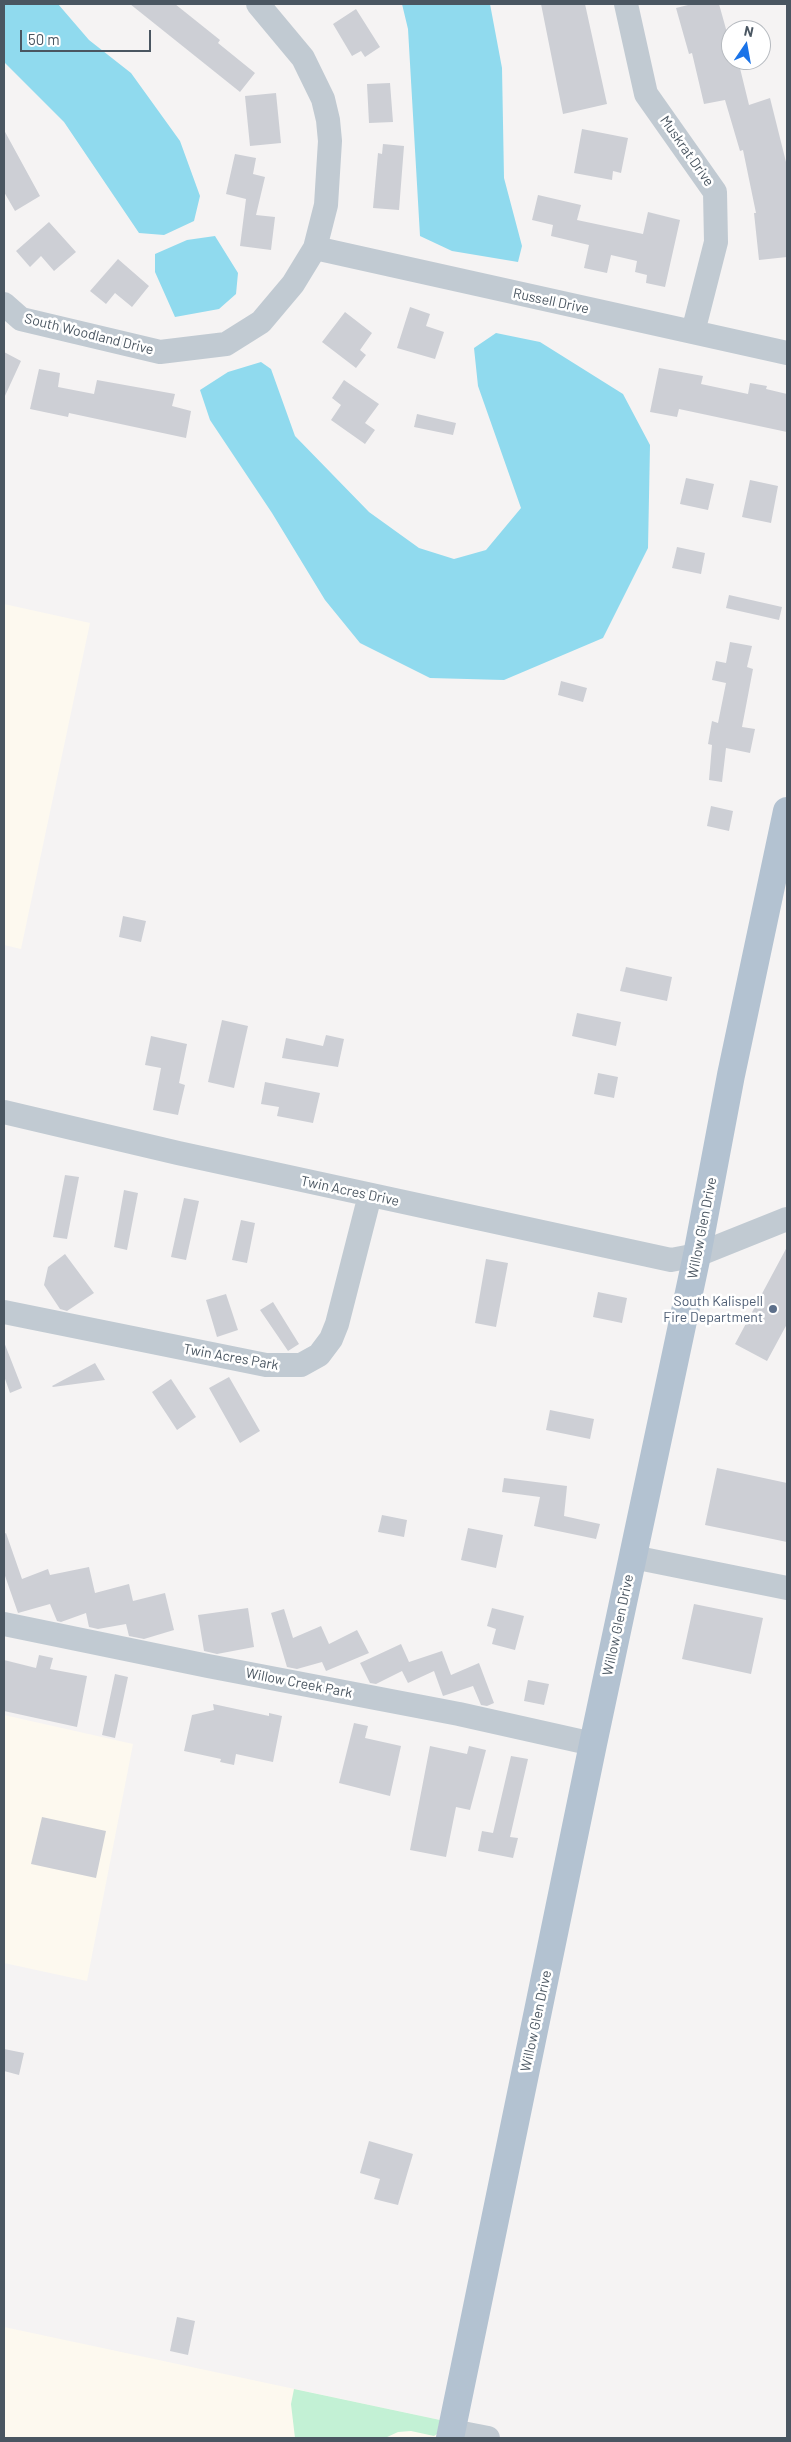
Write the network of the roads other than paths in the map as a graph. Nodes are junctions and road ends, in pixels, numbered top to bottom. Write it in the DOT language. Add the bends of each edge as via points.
graph roads {
  1 [pos="258,4"];
  2 [pos="626,4"];
  3 [pos="315,248"];
  4 [pos="4,304"];
  5 [pos="693,332"];
  6 [pos="787,353"];
  7 [pos="787,811"];
  8 [pos="4,1112"];
  9 [pos="370,1195"];
  10 [pos="787,1219"];
  11 [pos="697,1255"];
  12 [pos="4,1312"];
  13 [pos="633,1557"];
  14 [pos="787,1588"];
  15 [pos="4,1624"];
  16 [pos="593,1744"];
  17 [pos="451,2435"];
  18 [pos="488,2438"];
  1 -- 3 [label="street, South Woodland Drive" via="303,58 325,106 330,141 329,181"];
  2 -- 5 [label="street, Muskrat Drive" via="646,94 715,192 716,242"];
  3 -- 4 [label="street, South Woodland Drive" via="293,284 262,322 226,344 160,352 21,319"];
  3 -- 5 [label="street, Russell Drive"];
  5 -- 6 [label="street, Russell Drive"];
  7 -- 11 [label="main road, Willow Glen Drive"];
  8 -- 9 [label="street, Twin Acres Drive"];
  9 -- 11 [label="street, Twin Acres Drive" via="650,1257 671,1260"];
  9 -- 12 [label="street, Twin Acres Park" via="334,1332 319,1355 301,1365 266,1365"];
  10 -- 11 [label="street, Twin Acres Drive"];
  11 -- 13 [label="main road, Willow Glen Drive"];
  13 -- 14 [label="street"];
  13 -- 16 [label="main road, Willow Glen Drive"];
  15 -- 16 [label="street, Willow Creek Park" via="460,1714"];
  16 -- 17 [label="main road, Willow Glen Drive"];
  17 -- 18 [label="street"];
}
